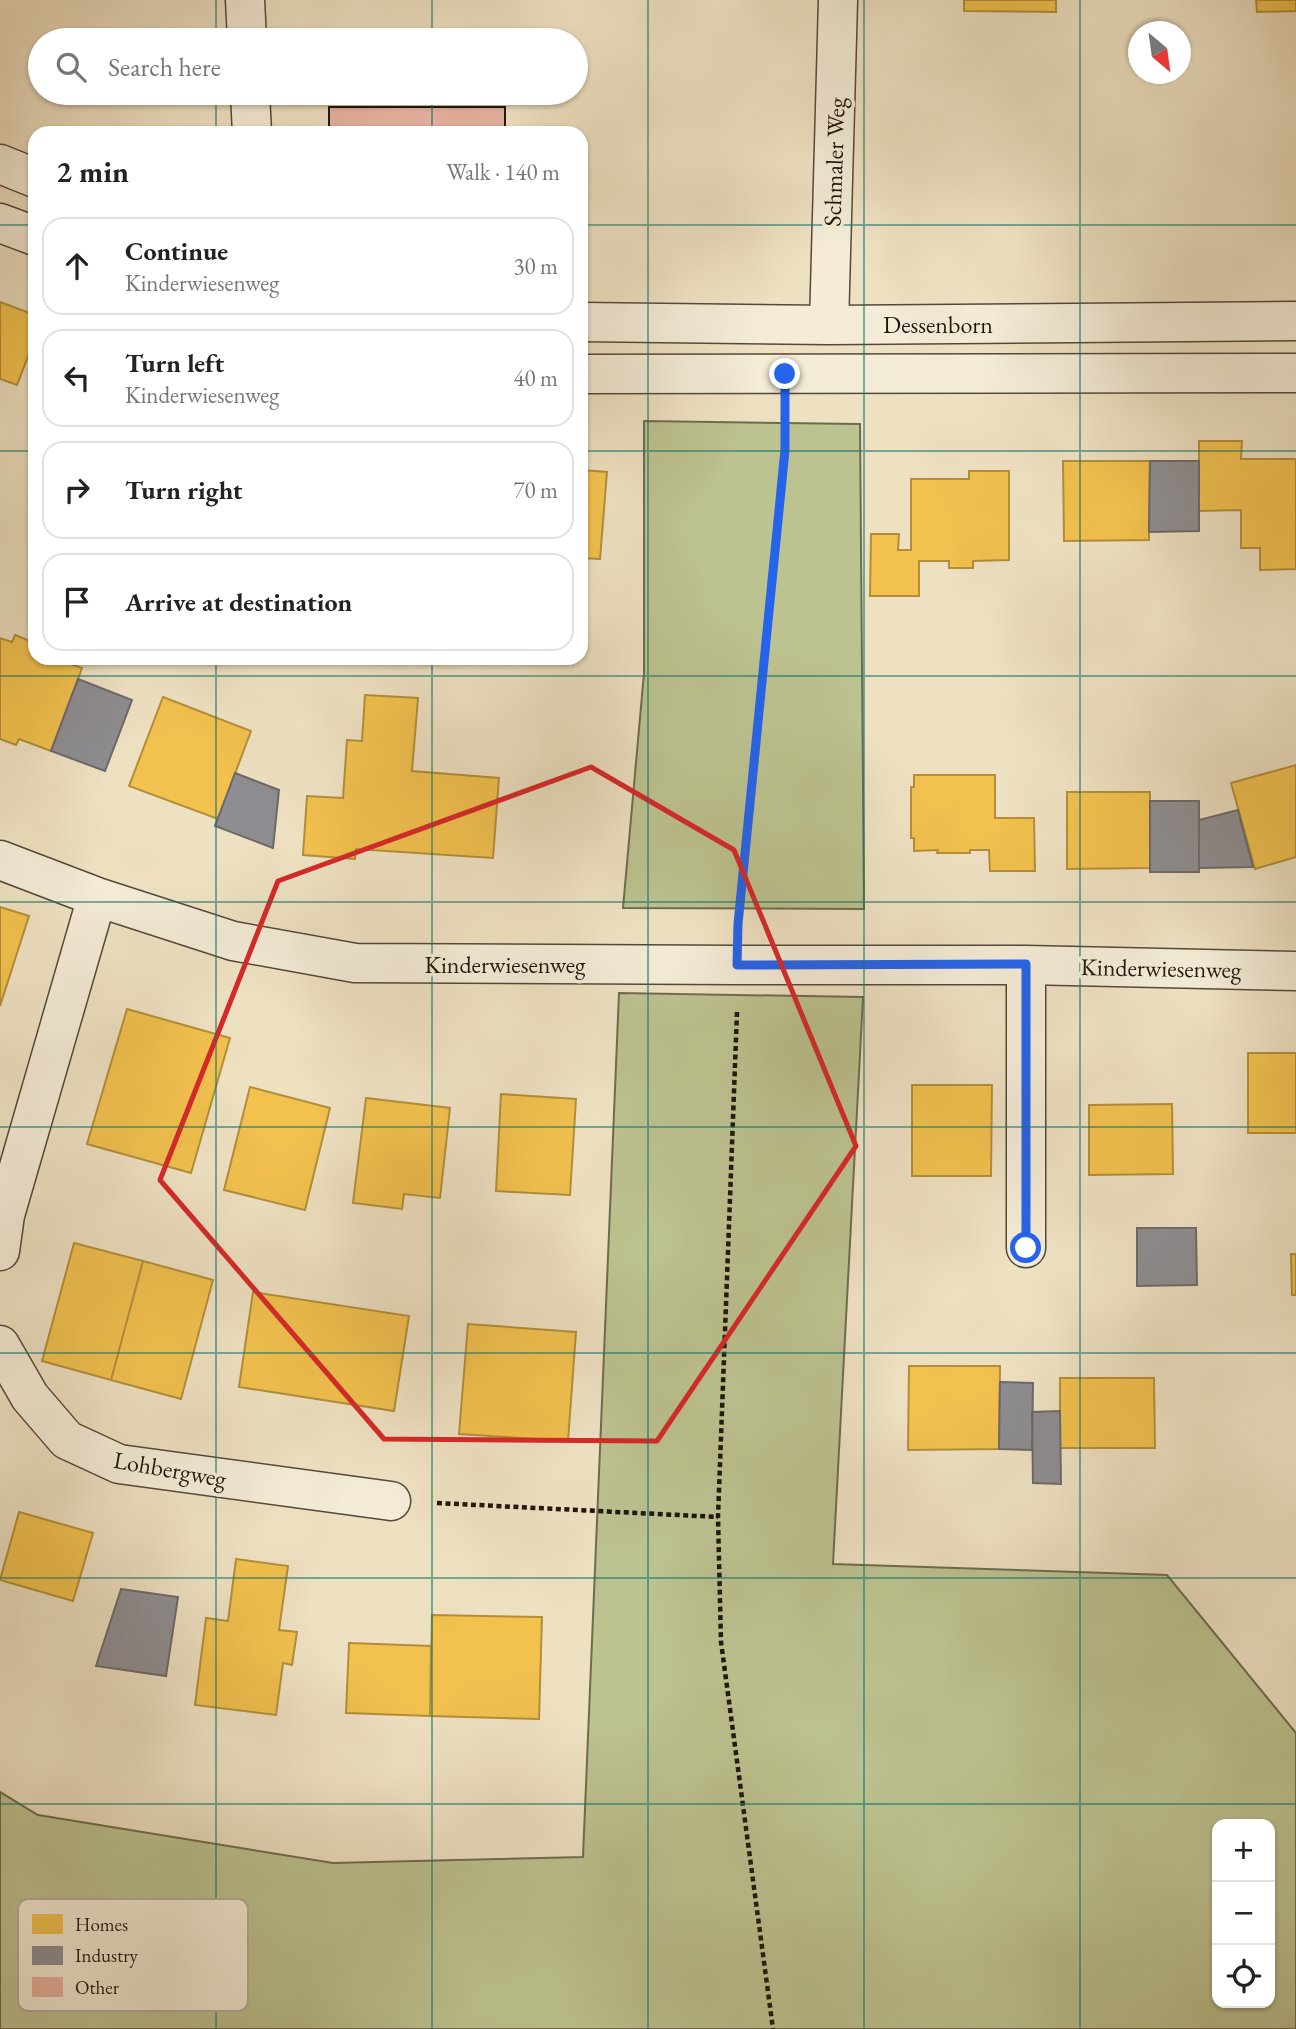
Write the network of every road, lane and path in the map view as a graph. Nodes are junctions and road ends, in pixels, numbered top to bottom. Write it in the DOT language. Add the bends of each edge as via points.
graph roads {
  1 [pos="245,0"];
  2 [pos="838,0"];
  3 [pos="246,28"];
  4 [pos="251,105"];
  5 [pos="252,126"];
  6 [pos="0,164"];
  7 [pos="28,175"];
  8 [pos="0,223"];
  9 [pos="28,233"];
  10 [pos="1296,321"];
  11 [pos="588,322"];
  12 [pos="829,325"];
  13 [pos="1296,373"];
  14 [pos="588,374"];
  15 [pos="785,374"];
  16 [pos="0,860"];
  17 [pos="97,897"];
  18 [pos="1026,964"];
  19 [pos="737,965"];
  20 [pos="1296,971"];
  21 [pos="1026,1248"];
  22 [pos="0,1251"];
  23 [pos="0,1345"];
  24 [pos="391,1501"];
  25 [pos="718,1517"];
  26 [pos="773,2029"];
  1 -- 3 [label="street"];
  2 -- 12 [label="street, Schmaler Weg"];
  4 -- 5 [label="street"];
  6 -- 7 [label="street"];
  8 -- 9 [label="street"];
  10 -- 12 [label="street, Dessenborn"];
  11 -- 12 [label="street, Dessenborn"];
  13 -- 15 [label="street, Dessenborn"];
  14 -- 15 [label="street, Dessenborn"];
  15 -- 19 [label="path" via="785,450"];
  16 -- 17 [label="street, Kinderwiesenweg"];
  17 -- 19 [label="street, Kinderwiesenweg" via="233,941 355,962"];
  17 -- 22 [label="street" via="5,1215"];
  18 -- 19 [label="street, Kinderwiesenweg"];
  18 -- 20 [label="street, Kinderwiesenweg"];
  18 -- 21 [label="street"];
  19 -- 25 [label="path"];
  23 -- 24 [label="street, Lohbergweg" via="30,1397 67,1440 119,1464"];
  24 -- 25 [label="path"];
  25 -- 26 [label="path" via="721,1642"];
}
